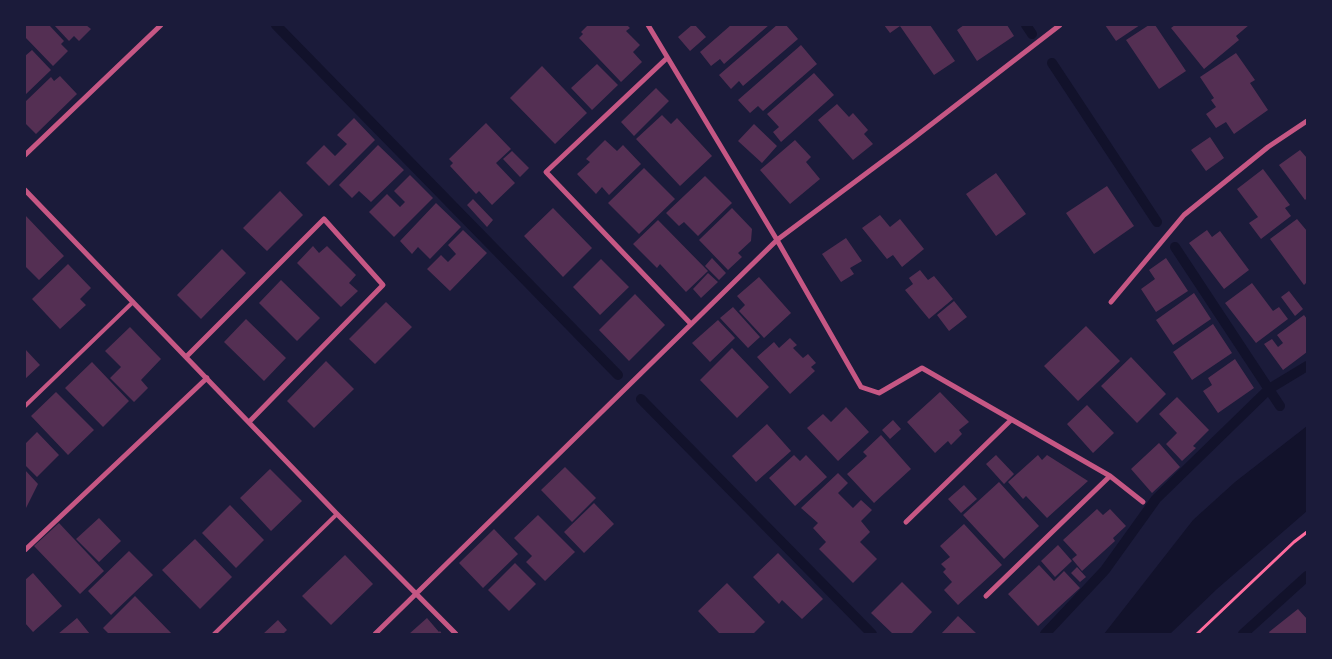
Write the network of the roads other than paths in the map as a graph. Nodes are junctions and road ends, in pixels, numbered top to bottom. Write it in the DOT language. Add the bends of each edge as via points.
graph roads {
  1 [pos="161,25"];
  2 [pos="648,25"];
  3 [pos="1060,25"];
  4 [pos="667,58"];
  5 [pos="1307,122"];
  6 [pos="25,155"];
  7 [pos="25,190"];
  8 [pos="777,240"];
  9 [pos="133,302"];
  10 [pos="1111,302"];
  11 [pos="692,324"];
  12 [pos="186,357"];
  13 [pos="207,378"];
  14 [pos="25,406"];
  15 [pos="1011,420"];
  16 [pos="249,422"];
  17 [pos="1110,476"];
  18 [pos="1143,502"];
  19 [pos="338,514"];
  20 [pos="906,522"];
  21 [pos="25,550"];
  22 [pos="417,594"];
  23 [pos="986,596"];
  24 [pos="214,634"];
  25 [pos="375,634"];
  26 [pos="456,634"];
  1 -- 6 [label="street"];
  2 -- 4 [label="street"];
  3 -- 8 [label="street"];
  4 -- 8 [label="street"];
  4 -- 11 [label="street" via="546,172"];
  5 -- 10 [label="street" via="1268,147 1184,215"];
  7 -- 9 [label="street"];
  8 -- 11 [label="street"];
  8 -- 15 [label="street" via="861,387 878,393 922,368"];
  9 -- 12 [label="street"];
  9 -- 14 [label="lane"];
  11 -- 22 [label="street"];
  12 -- 13 [label="street"];
  12 -- 16 [label="street" via="324,219 383,285"];
  13 -- 16 [label="street"];
  13 -- 21 [label="street"];
  15 -- 17 [label="street"];
  15 -- 20 [label="street"];
  16 -- 19 [label="street"];
  17 -- 18 [label="street"];
  17 -- 23 [label="street"];
  19 -- 22 [label="street"];
  19 -- 24 [label="lane"];
  22 -- 25 [label="street"];
  22 -- 26 [label="street"];
}
